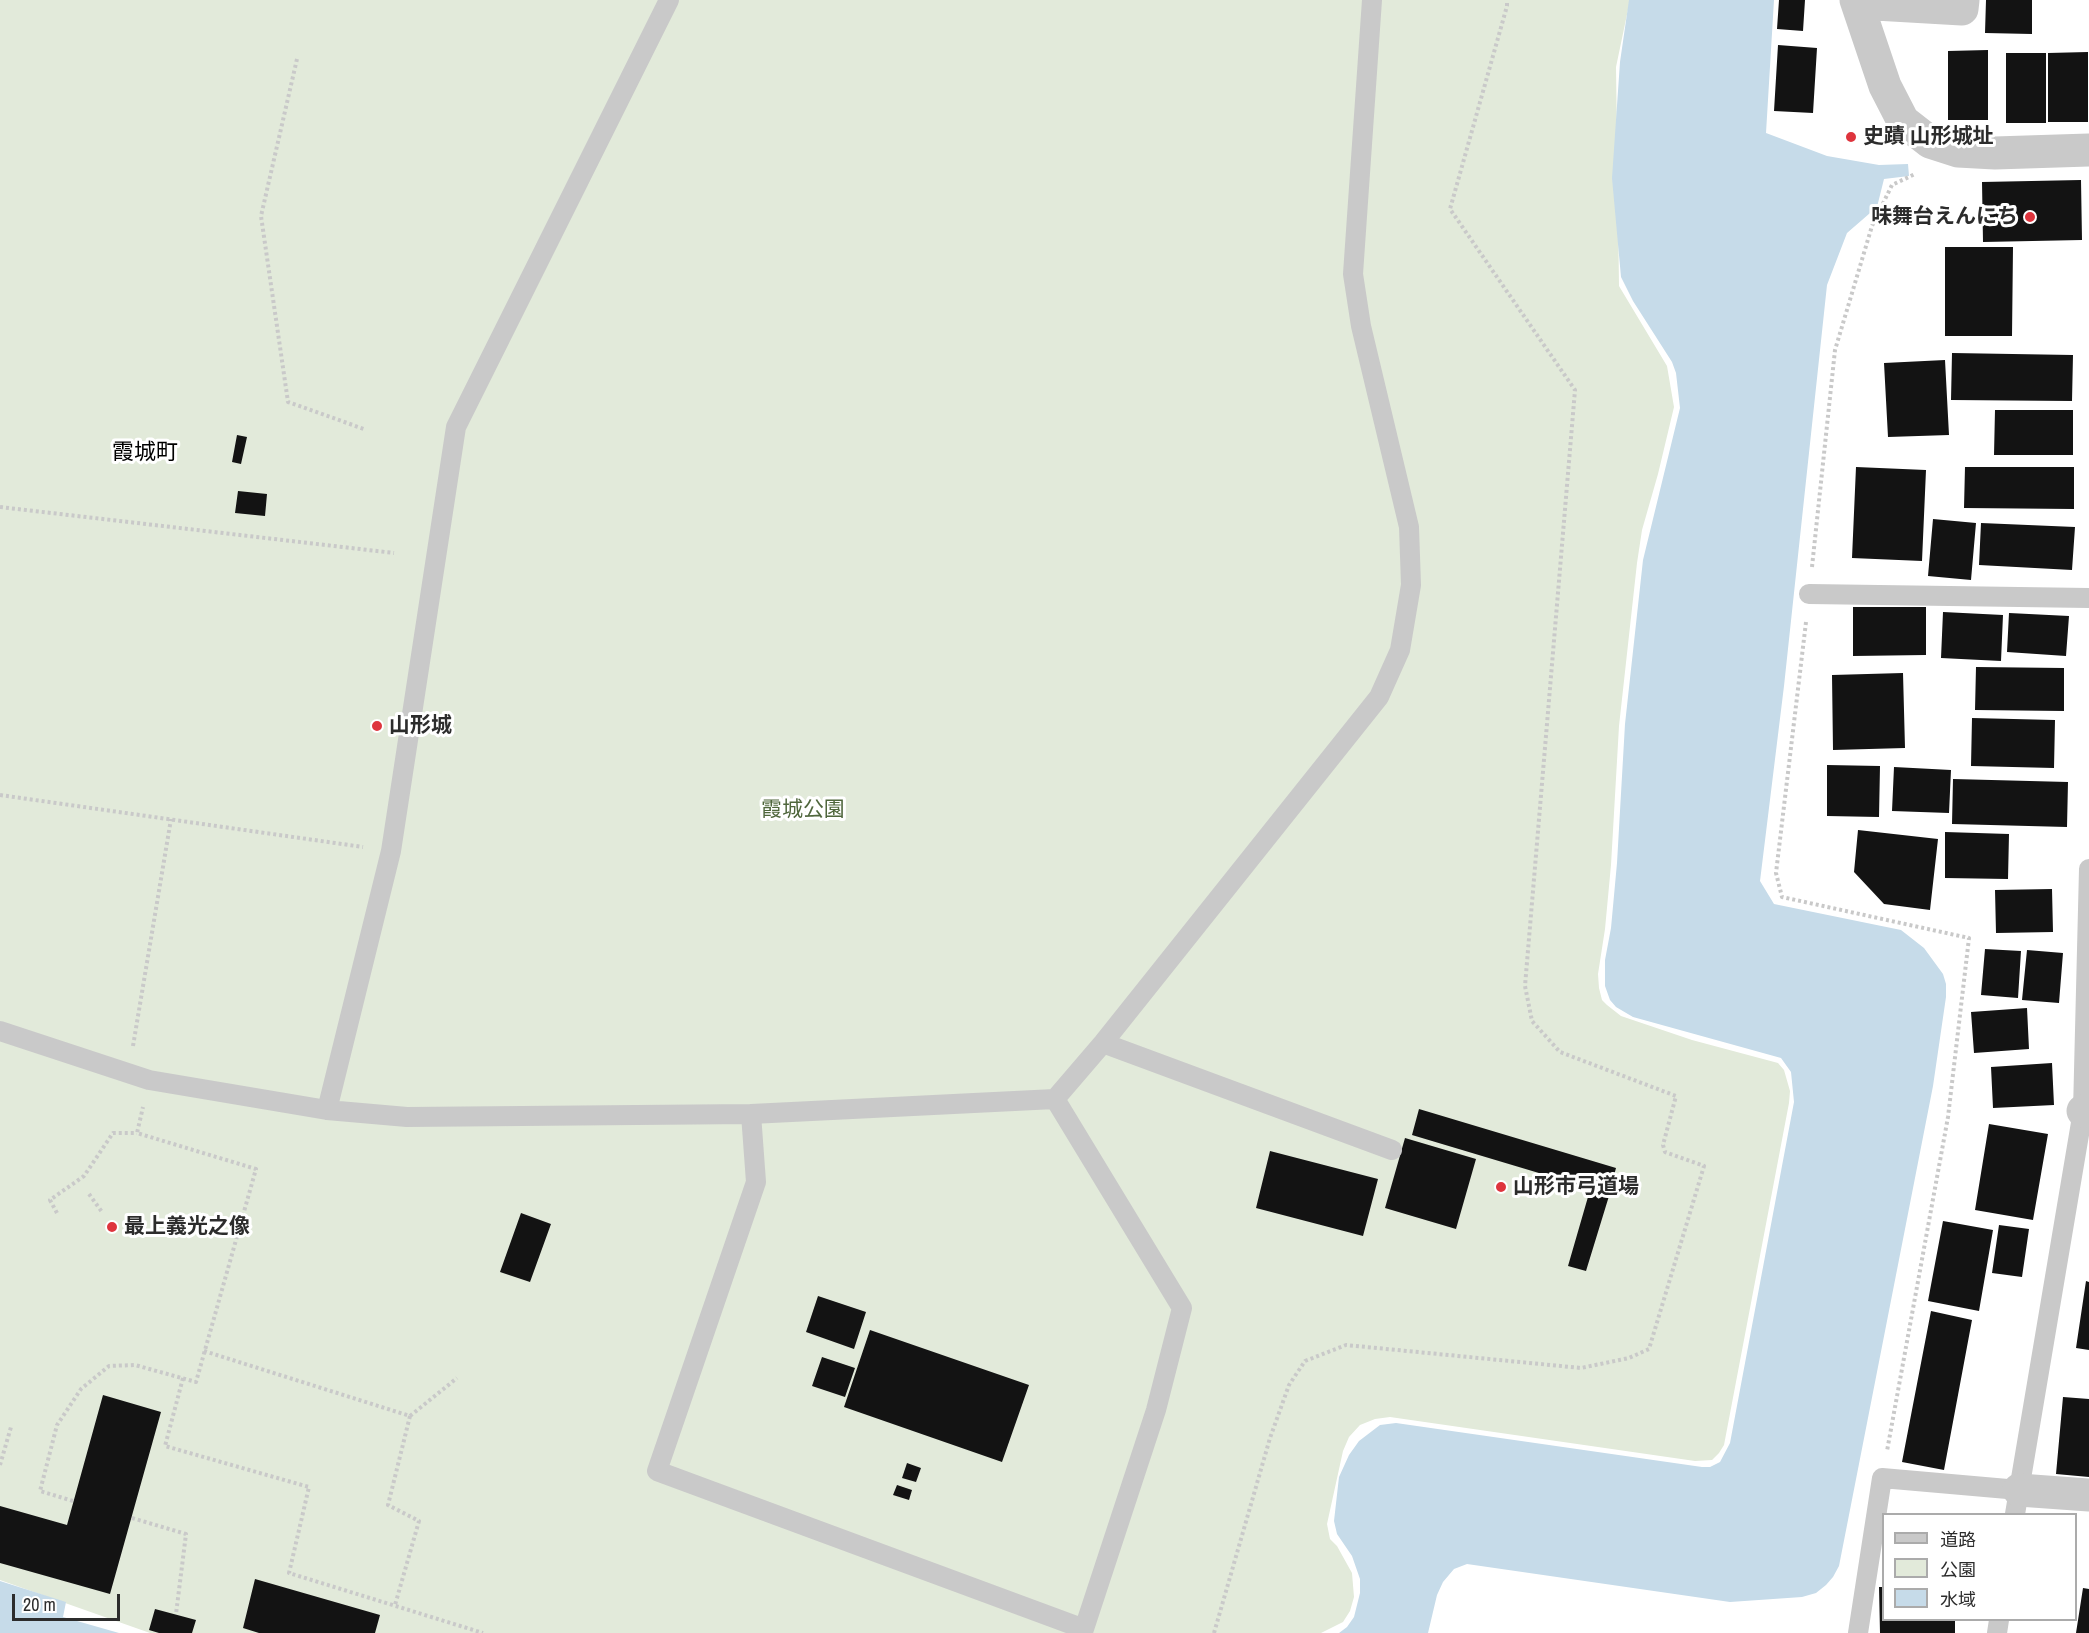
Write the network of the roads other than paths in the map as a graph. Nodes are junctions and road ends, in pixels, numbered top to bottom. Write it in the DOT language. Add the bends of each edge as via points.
graph roads {
  1 [pos="669,0"];
  2 [pos="1372,0"];
  3 [pos="1963,0"];
  4 [pos="1857,1"];
  5 [pos="2089,150"];
  6 [pos="1809,594"];
  7 [pos="2089,598"];
  8 [pos="2089,869"];
  9 [pos="0,1031"];
  10 [pos="1103,1043"];
  11 [pos="1055,1099"];
  12 [pos="327,1110"];
  13 [pos="2086,1111"];
  14 [pos="751,1114"];
  15 [pos="1392,1150"];
  16 [pos="2089,1496"];
  17 [pos="2017,1502"];
  18 [pos="1857,1633"];
  1 -- 12 [label="lane" via="456,427 391,851"];
  2 -- 10 [label="lane" via="1353,274 1361,326 1409,527 1412,585 1400,650 1379,698"];
  3 -- 4 [label="street" via="1962,9"];
  4 -- 5 [label="street" via="1885,86 1903,121 1930,142 1958,151 1995,153"];
  6 -- 7 [label="lane"];
  8 -- 13 [label="lane"];
  9 -- 12 [label="lane" via="149,1080"];
  10 -- 11 [label="lane"];
  10 -- 15 [label="lane"];
  11 -- 14 [label="lane"];
  11 -- 14 [label="lane" via="1182,1308 1156,1410 1084,1629 657,1471 756,1182"];
  12 -- 14 [label="lane" via="407,1117"];
  13 -- 17 [label="lane"];
  16 -- 17 [label="street"];
  17 -- 18 [label="lane" via="1882,1478"];
}
